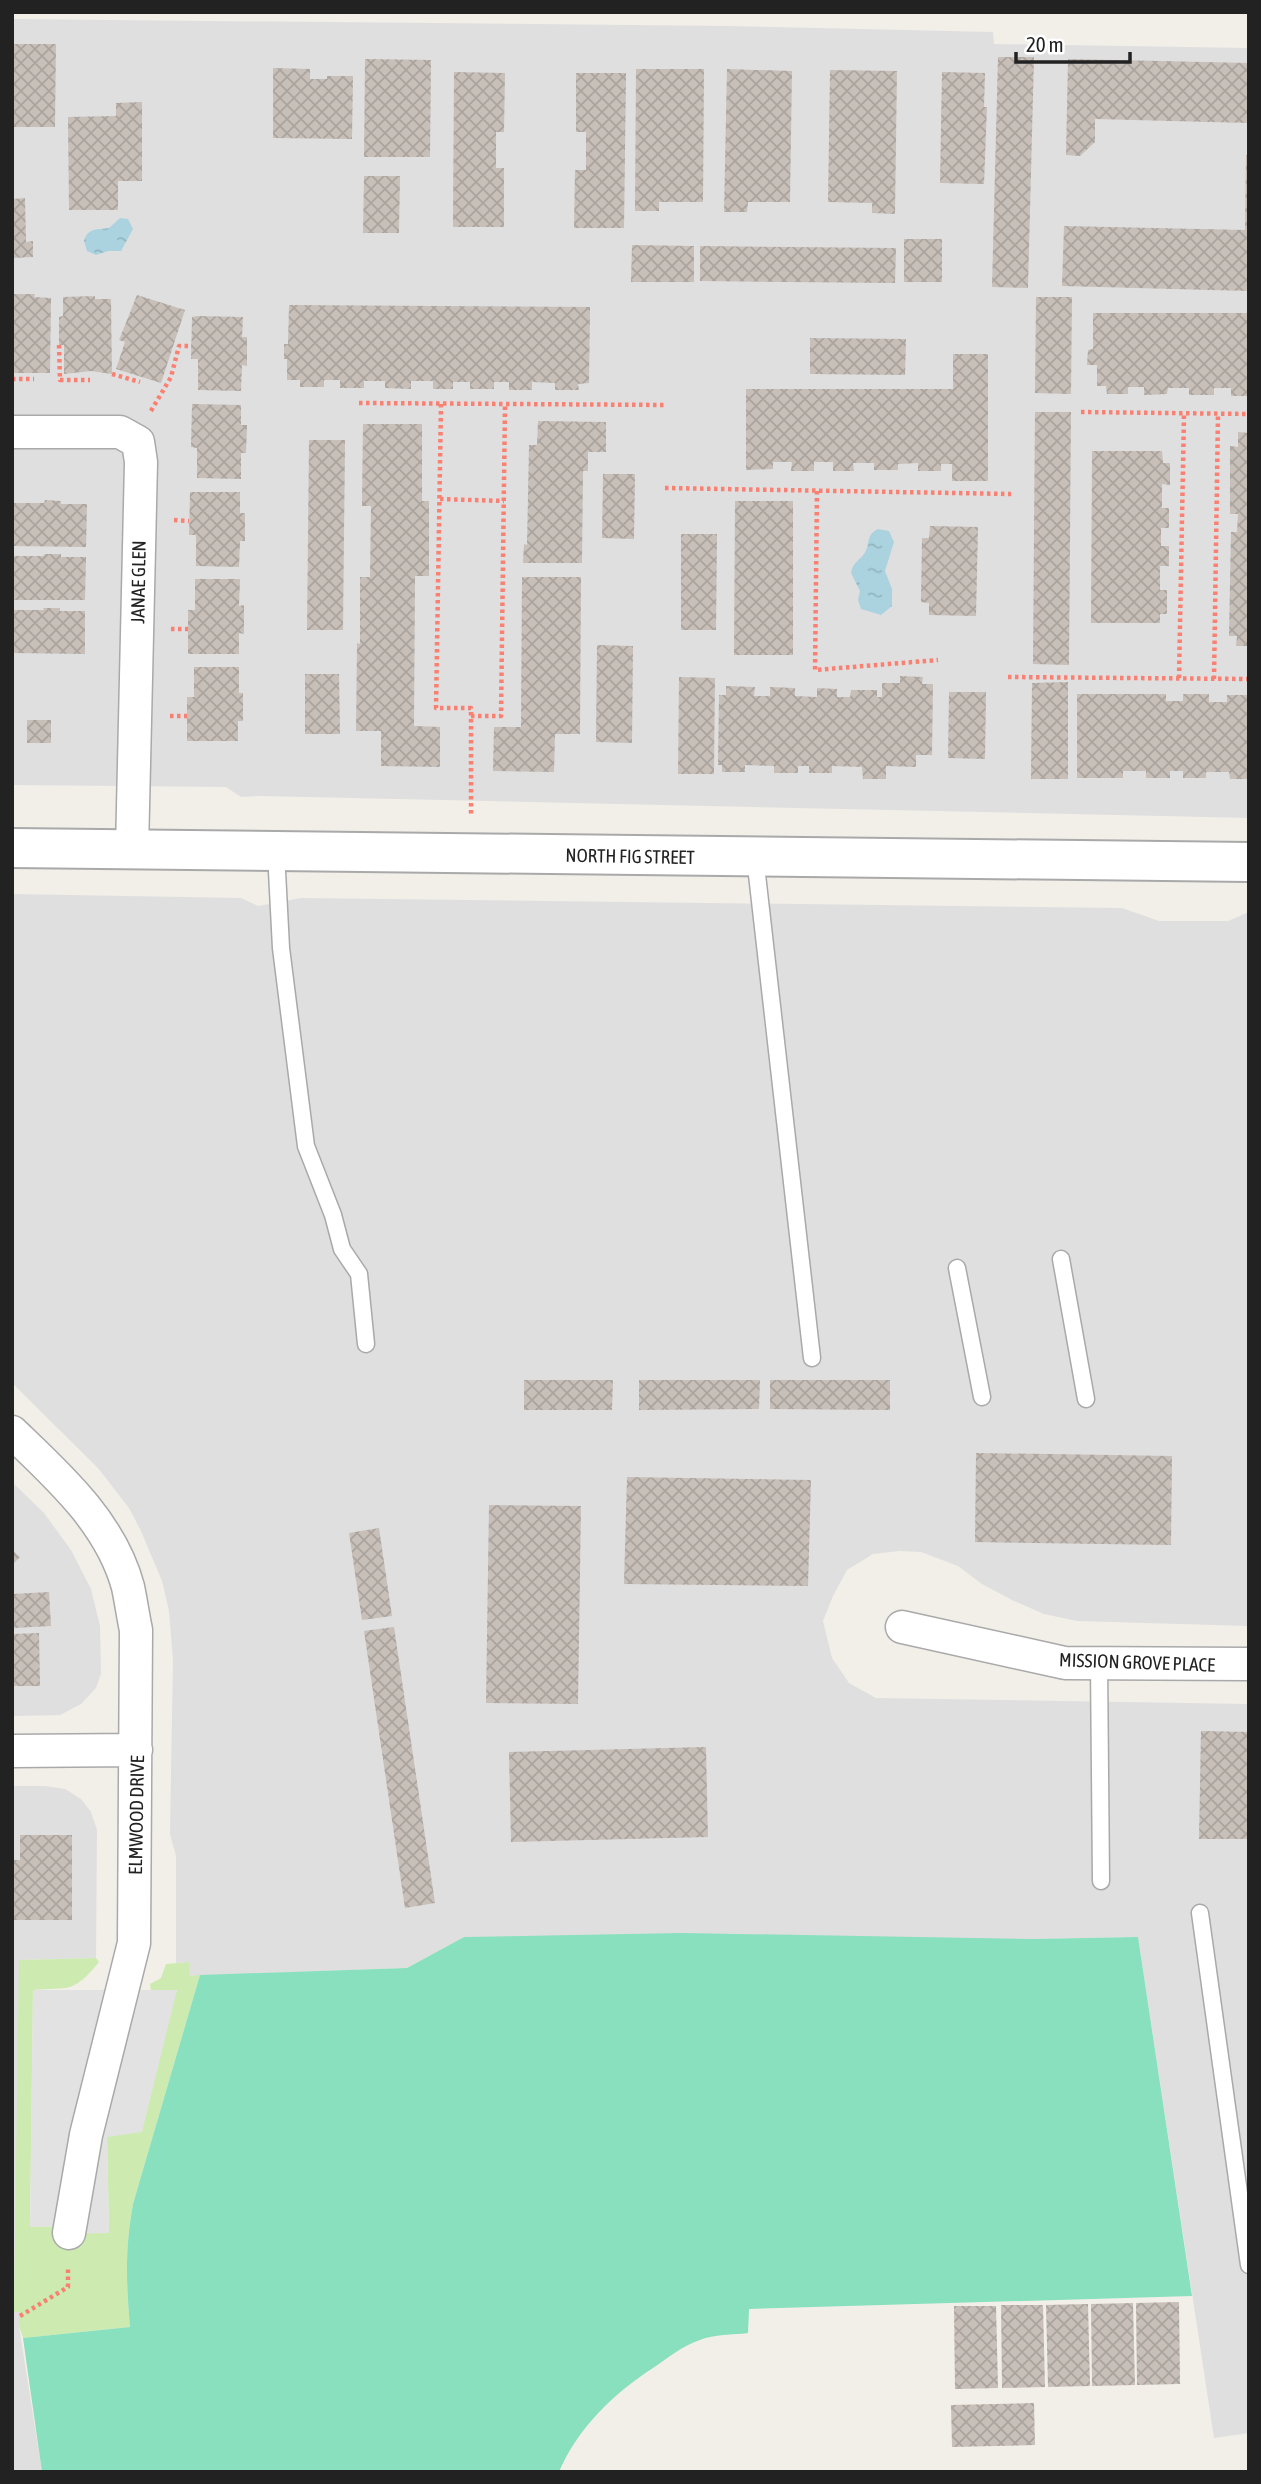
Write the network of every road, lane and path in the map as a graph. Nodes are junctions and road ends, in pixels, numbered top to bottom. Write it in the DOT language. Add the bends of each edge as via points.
graph roads {
  1 [pos="59,345"];
  2 [pos="192,346"];
  3 [pos="111,374"];
  4 [pos="12,379"];
  5 [pos="34,379"];
  6 [pos="90,380"];
  7 [pos="140,382"];
  8 [pos="359,403"];
  9 [pos="441,404"];
  10 [pos="505,404"];
  11 [pos="666,405"];
  12 [pos="1081,412"];
  13 [pos="1184,414"];
  14 [pos="1218,414"];
  15 [pos="1249,414"];
  16 [pos="149,415"];
  17 [pos="12,432"];
  18 [pos="665,488"];
  19 [pos="817,491"];
  20 [pos="1011,494"];
  21 [pos="440,499"];
  22 [pos="504,501"];
  23 [pos="164,629"];
  24 [pos="188,629"];
  25 [pos="938,660"];
  26 [pos="1008,677"];
  27 [pos="1179,678"];
  28 [pos="1214,679"];
  29 [pos="1249,679"];
  30 [pos="162,716"];
  31 [pos="187,716"];
  32 [pos="471,716"];
  33 [pos="471,814"];
  34 [pos="12,848"];
  35 [pos="132,850"];
  36 [pos="276,852"];
  37 [pos="755,857"];
  38 [pos="1249,862"];
  39 [pos="1061,1259"];
  40 [pos="957,1268"];
  41 [pos="366,1344"];
  42 [pos="812,1358"];
  43 [pos="982,1396"];
  44 [pos="1086,1399"];
  45 [pos="12,1432"];
  46 [pos="902,1627"];
  47 [pos="1099,1663"];
  48 [pos="1249,1664"];
  49 [pos="136,1750"];
  50 [pos="12,1751"];
  51 [pos="1101,1881"];
  52 [pos="1200,1913"];
  53 [pos="69,2233"];
  54 [pos="1249,2265"];
  55 [pos="20,2316"];
  1 -- 6 [label="path" via="60,380"];
  2 -- 16 [label="path" via="179,346 171,377"];
  3 -- 7 [label="path"];
  4 -- 5 [label="path"];
  8 -- 9 [label="path"];
  9 -- 10 [label="path"];
  9 -- 21 [label="path"];
  10 -- 11 [label="path"];
  10 -- 22 [label="path"];
  12 -- 13 [label="path"];
  13 -- 14 [label="path"];
  13 -- 27 [label="path"];
  14 -- 15 [label="path"];
  14 -- 28 [label="path"];
  17 -- 35 [label="street, JANAE GLEN" via="120,432 138,442"];
  18 -- 19 [label="path"];
  19 -- 20 [label="path"];
  19 -- 25 [label="path" via="815,670"];
  21 -- 22 [label="path"];
  21 -- 32 [label="path" via="436,708 471,708"];
  22 -- 32 [label="path" via="501,716"];
  23 -- 24 [label="path"];
  26 -- 27 [label="path"];
  27 -- 28 [label="path"];
  28 -- 29 [label="path"];
  30 -- 31 [label="path"];
  32 -- 33 [label="path"];
  34 -- 35 [label="street, NORTH FIG STREET"];
  35 -- 36 [label="street, NORTH FIG STREET"];
  36 -- 37 [label="street, NORTH FIG STREET"];
  36 -- 41 [label="lane" via="281,948 306,1146 342,1249 359,1274"];
  37 -- 38 [label="street, NORTH FIG STREET"];
  37 -- 42 [label="lane"];
  39 -- 44 [label="lane"];
  40 -- 43 [label="lane"];
  45 -- 49 [label="street, ELMWOOD DRIVE" via="80,1501 113,1552 127,1586 136,1630"];
  46 -- 47 [label="street, MISSION GROVE PLACE" via="1065,1662"];
  47 -- 48 [label="street, MISSION GROVE PLACE"];
  47 -- 51 [label="lane"];
  49 -- 50 [label="street"];
  49 -- 53 [label="street, ELMWOOD DRIVE" via="134,1943 86,2135"];
  52 -- 54 [label="lane"];
  53 -- 55 [label="path" via="68,2287"];
}
